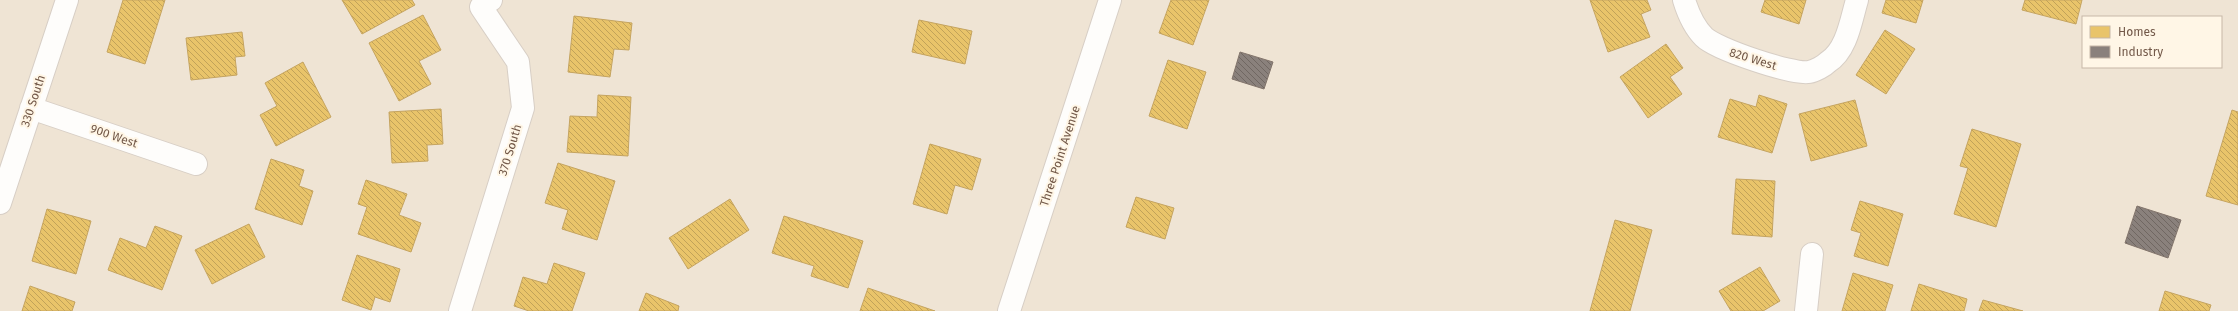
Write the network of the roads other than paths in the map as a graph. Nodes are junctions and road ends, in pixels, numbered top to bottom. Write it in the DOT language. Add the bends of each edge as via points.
graph roads {
  1 [pos="67,0"];
  2 [pos="1110,0"];
  3 [pos="1857,0"];
  4 [pos="483,2"];
  5 [pos="1686,7"];
  6 [pos="31,108"];
  7 [pos="196,164"];
  8 [pos="0,203"];
  9 [pos="1812,254"];
  10 [pos="460,311"];
  11 [pos="1009,311"];
  12 [pos="1806,311"];
  1 -- 6 [label="street, 330 South"];
  2 -- 11 [label="street, Three Point Avenue"];
  3 -- 5 [label="street, 820 West" via="1844,43 1830,62 1809,72 1788,70 1720,49 1704,37"];
  4 -- 10 [label="street, 370 South" via="518,62 523,108"];
  6 -- 7 [label="street, 900 West"];
  6 -- 8 [label="street, 330 South"];
  9 -- 12 [label="street"];
}
